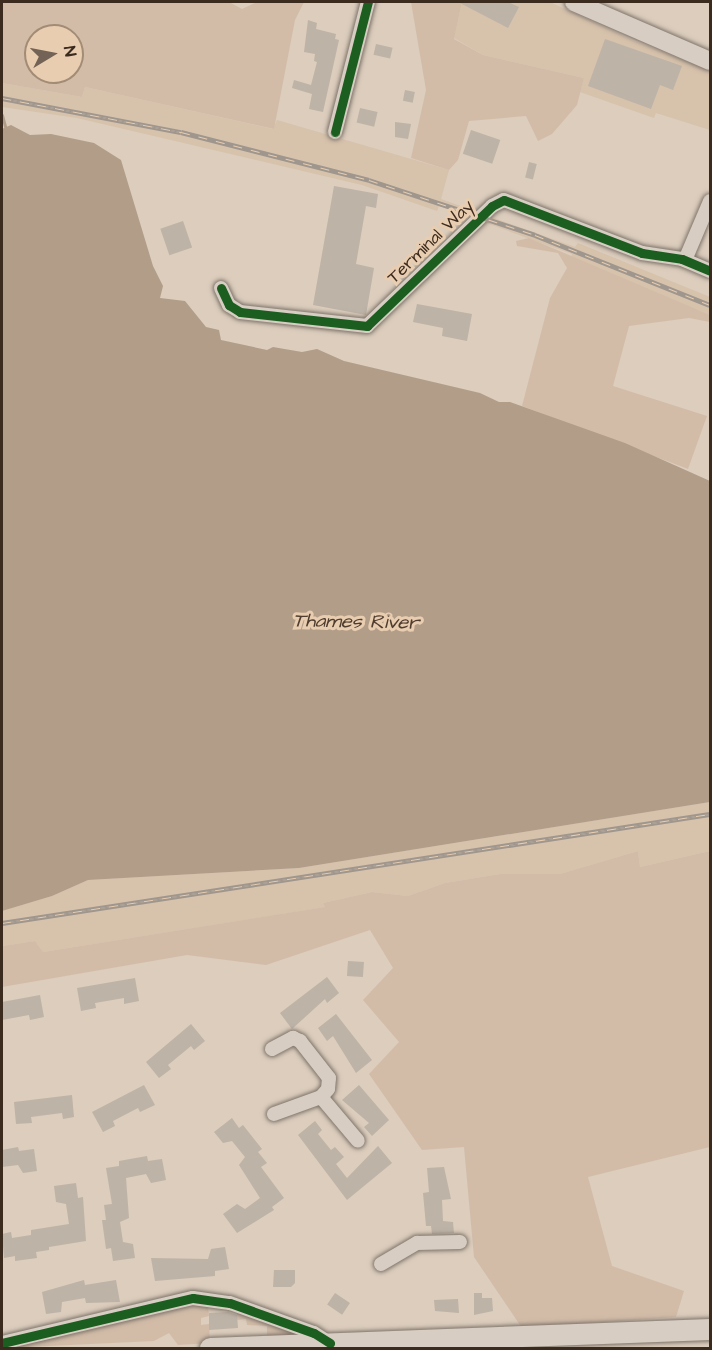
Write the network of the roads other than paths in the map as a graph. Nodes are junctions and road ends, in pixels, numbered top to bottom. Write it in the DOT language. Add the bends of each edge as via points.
graph roads {
  1 [pos="369,2"];
  2 [pos="574,2"];
  3 [pos="711,61"];
  4 [pos="335,132"];
  5 [pos="711,201"];
  6 [pos="685,260"];
  7 [pos="711,272"];
  8 [pos="221,288"];
  9 [pos="272,1049"];
  10 [pos="321,1097"];
  11 [pos="274,1114"];
  12 [pos="358,1141"];
  13 [pos="460,1242"];
  14 [pos="381,1264"];
  15 [pos="711,1329"];
  16 [pos="620,1340"];
  17 [pos="508,1342"];
  18 [pos="2,1343"];
  19 [pos="330,1343"];
  20 [pos="277,1347"];
  21 [pos="210,1348"];
  1 -- 4 [label="street"];
  2 -- 3 [label="main road"];
  5 -- 6 [label="street"];
  6 -- 7 [label="street, Terminal Way"];
  6 -- 8 [label="street, Terminal Way" via="642,252 504,200 492,206 367,326 240,312 229,305"];
  9 -- 10 [label="street" via="286,1040 300,1041 329,1078 328,1089"];
  10 -- 11 [label="street"];
  10 -- 12 [label="street"];
  13 -- 14 [label="street" via="417,1243"];
  15 -- 16 [label="highway"];
  16 -- 17 [label="highway"];
  17 -- 19 [label="highway"];
  18 -- 19 [label="street" via="193,1298 226,1302 314,1333"];
  19 -- 20 [label="highway"];
  20 -- 21 [label="highway"];
}
